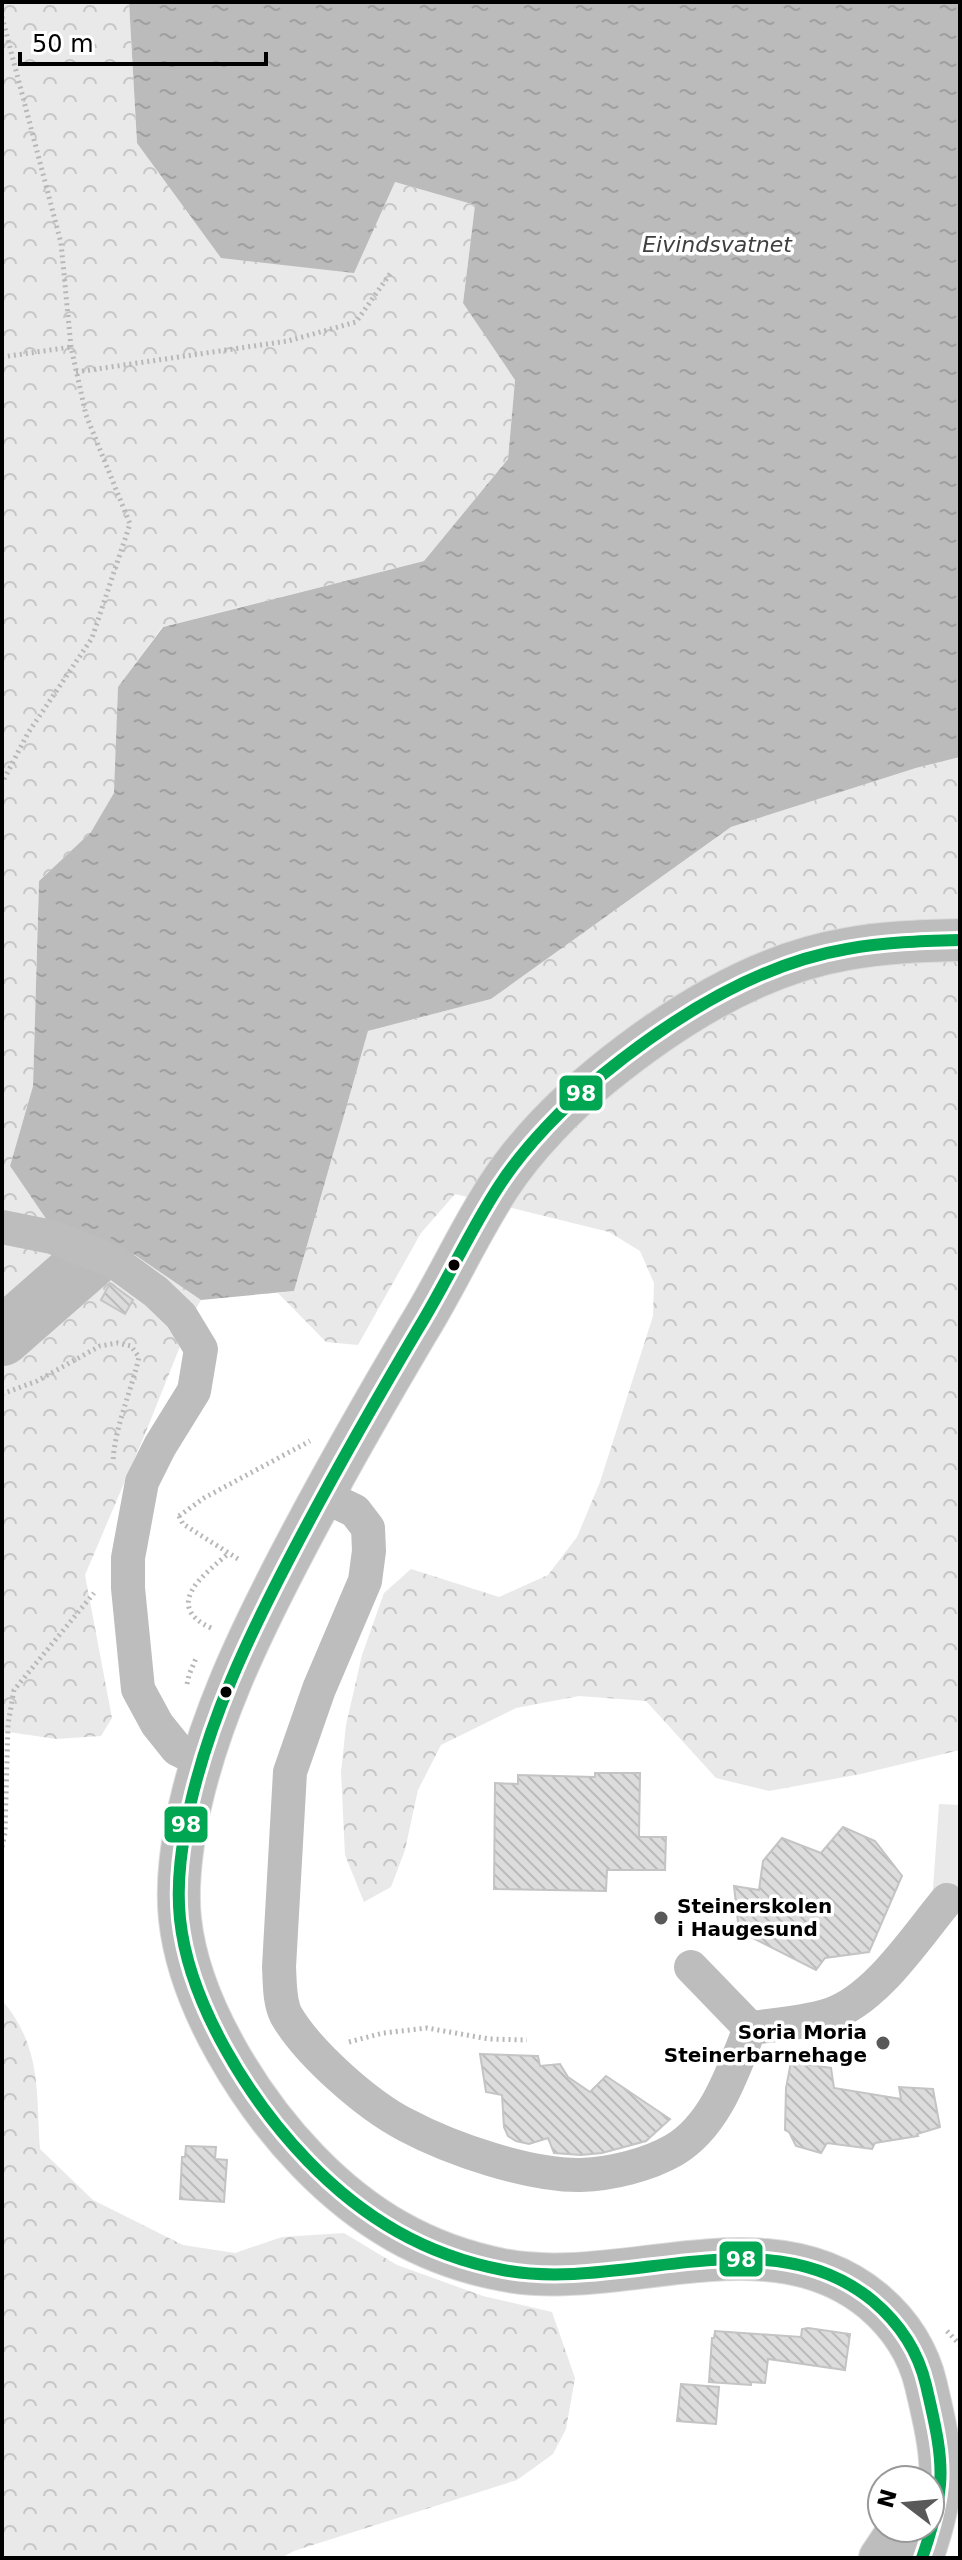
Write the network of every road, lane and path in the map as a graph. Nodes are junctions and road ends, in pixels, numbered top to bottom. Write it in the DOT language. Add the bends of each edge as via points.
graph roads {
  1 [pos="2,17"];
  2 [pos="392,271"];
  3 [pos="71,347"];
  4 [pos="2,357"];
  5 [pos="76,372"];
  6 [pos="2,783"];
  7 [pos="960,940"];
  8 [pos="2,1227"];
  9 [pos="2,1394"];
  10 [pos="320,1438"];
  11 [pos="322,1495"];
  12 [pos="137,1503"];
  13 [pos="229,1553"];
  14 [pos="128,1558"];
  15 [pos="238,1559"];
  16 [pos="211,1628"];
  17 [pos="189,1755"];
  18 [pos="2,1847"];
  19 [pos="947,1900"];
  20 [pos="691,1967"];
  21 [pos="750,2028"];
  22 [pos="527,2040"];
  23 [pos="313,2052"];
  24 [pos="946,2330"];
  25 [pos="960,2345"];
  26 [pos="936,2435"];
  27 [pos="926,2464"];
  28 [pos="922,2558"];
  1 -- 3 [label="path" via="61,243"];
  2 -- 5 [label="path" via="356,322 288,341"];
  3 -- 4 [label="path"];
  3 -- 5 [label="path"];
  5 -- 6 [label="path" via="86,415 130,524 92,638 28,733"];
  7 -- 11 [label="main road" via="841,949 774,969 657,1033 598,1078 547,1126 500,1183"];
  8 -- 12 [label="street" via="52,1237 115,1262 181,1316 201,1349 194,1391 148,1470"];
  9 -- 12 [label="path" via="100,1346 131,1346 139,1357 113,1445 113,1470"];
  10 -- 13 [label="path" via="179,1516 183,1524"];
  11 -- 17 [label="main road"];
  11 -- 23 [label="street" via="355,1511 368,1528 369,1551 361,1592 290,1772 280,1993 285,2013"];
  12 -- 14 [label="street"];
  13 -- 15 [label="path"];
  13 -- 16 [label="path" via="190,1592 193,1615"];
  14 -- 17 [label="street" via="138,1689 157,1724"];
  14 -- 18 [label="path" via="14,1690"];
  17 -- 26 [label="main road" via="180,1920 208,2019 252,2091 303,2156 350,2202 401,2235 507,2271 566,2275 733,2259 779,2263 829,2276 856,2288 901,2329 924,2376"];
  19 -- 21 [label="street" via="859,1999 832,2014"];
  20 -- 21 [label="street"];
  21 -- 23 [label="street" via="729,2081 704,2123 675,2149 629,2168 580,2175 524,2168 405,2125"];
  22 -- 23 [label="path" via="427,2028 383,2033"];
  24 -- 25 [label="path"];
  26 -- 27 [label="main road"];
  26 -- 28 [label="main road" via="941,2483"];
}
